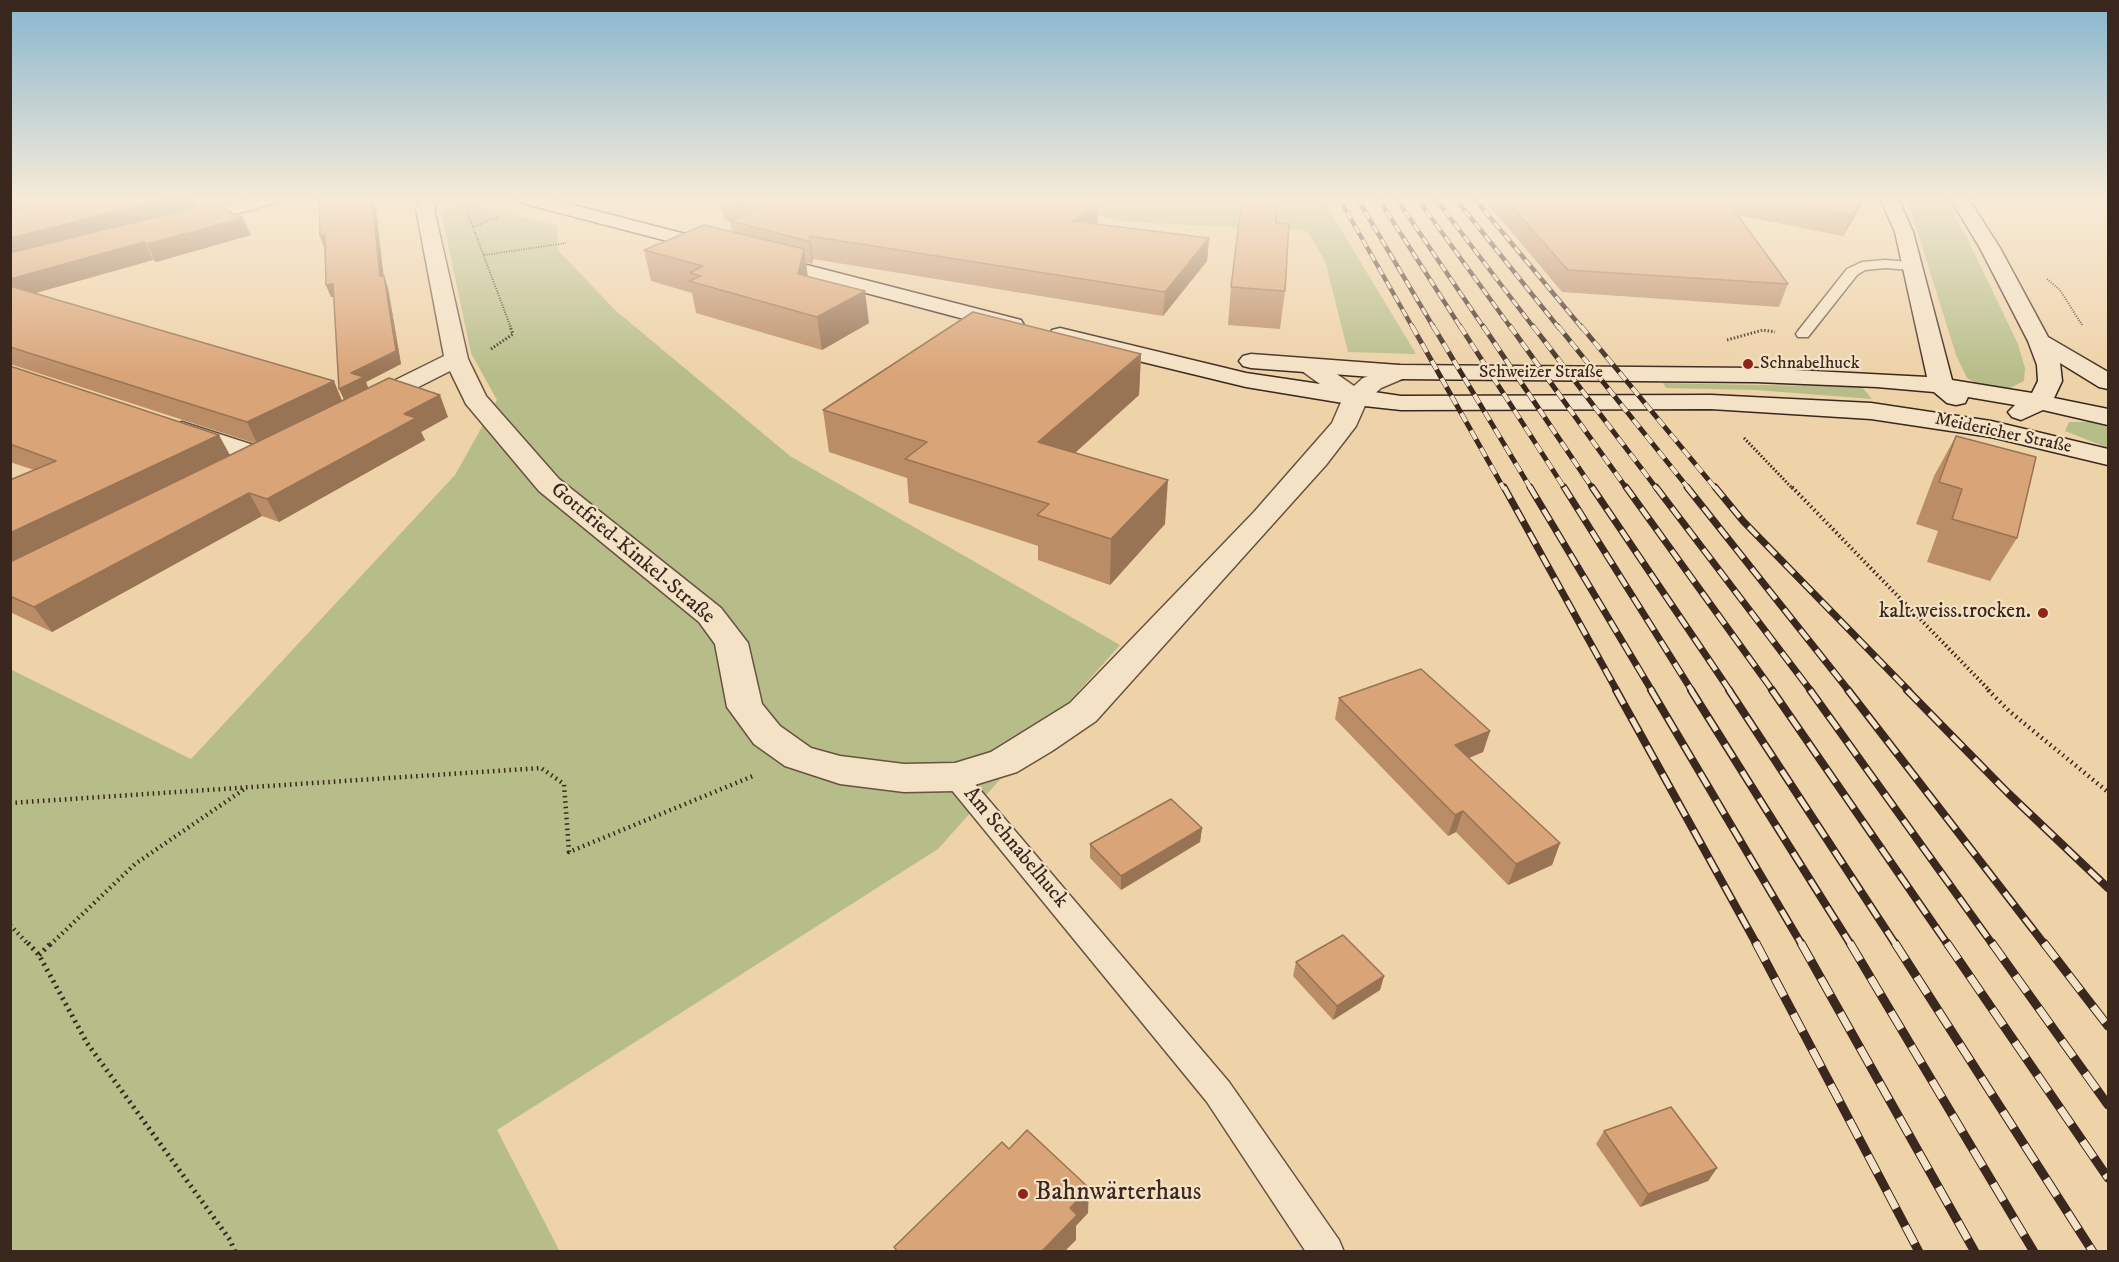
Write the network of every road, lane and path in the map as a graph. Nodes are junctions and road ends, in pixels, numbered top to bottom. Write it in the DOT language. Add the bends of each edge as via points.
graph roads {
  1 [pos="435,257"];
  2 [pos="485,257"];
  3 [pos="752,257"];
  4 [pos="1909,257"];
  5 [pos="1995,257"];
  6 [pos="1911,266"];
  7 [pos="1803,334"];
  8 [pos="2039,341"];
  9 [pos="1142,354"];
  10 [pos="456,359"];
  11 [pos="1310,366"];
  12 [pos="1399,372"];
  13 [pos="2109,382"];
  14 [pos="1941,385"];
  15 [pos="1355,398"];
  16 [pos="1711,402"];
  17 [pos="2040,402"];
  18 [pos="1896,414"];
  19 [pos="343,416"];
  20 [pos="2109,417"];
  21 [pos="158,422"];
  22 [pos="1991,429"];
  23 [pos="2109,457"];
  24 [pos="229,472"];
  25 [pos="798,757"];
  26 [pos="955,777"];
  27 [pos="246,787"];
  28 [pos="2109,792"];
  29 [pos="10,803"];
  30 [pos="10,925"];
  31 [pos="39,955"];
  32 [pos="236,1251"];
  33 [pos="1327,1251"];
  1 -- 10 [label="main road, Gottfried-Kinkel-Straße"];
  2 -- 10 [label="path" via="513,334 495,348"];
  3 -- 9 [label="main road, Schweizer Straße"];
  4 -- 6 [label="main road"];
  5 -- 8 [label="main road"];
  6 -- 7 [label="lane" via="1862,266 1852,272"];
  6 -- 14 [label="main road"];
  8 -- 13 [label="main road"];
  8 -- 17 [label="main road" via="2049,365 2049,381"];
  9 -- 11 [label="main road, Schweizer Straße"];
  9 -- 15 [label="main road, Schweizer Straße" via="1246,380"];
  10 -- 19 [label="main road"];
  10 -- 25 [label="main road, Gottfried-Kinkel-Straße" via="476,399 549,485 710,615 731,643 745,707 767,735"];
  11 -- 12 [label="main road, Schweizer Straße"];
  11 -- 15 [label="main road"];
  12 -- 14 [label="main road, Schweizer Straße" via="1756,375"];
  12 -- 15 [label="main road" via="1372,383"];
  14 -- 17 [label="main road, Meidericher Straße"];
  14 -- 22 [label="main road"];
  15 -- 16 [label="main road, Schweizer Straße" via="1401,403"];
  15 -- 26 [label="main road, Am Schnabelhuck" via="1343,426 1316,459 1083,712 1004,762"];
  16 -- 18 [label="main road, Schweizer Straße"];
  16 -- 28 [label="path" via="2009,711"];
  17 -- 20 [label="main road, Meidericher Straße"];
  17 -- 22 [label="main road"];
  18 -- 22 [label="main road, Meidericher Straße"];
  21 -- 24 [label="main road" via="270,451"];
  22 -- 23 [label="main road, Meidericher Straße"];
  25 -- 26 [label="main road, Gottfried-Kinkel-Straße" via="840,770 883,776"];
  25 -- 27 [label="path" via="569,852 564,784 541,768"];
  26 -- 33 [label="lane, Am Schnabelhuck" via="1218,1092"];
  27 -- 29 [label="path"];
  27 -- 31 [label="path" via="135,864"];
  30 -- 31 [label="path"];
  31 -- 32 [label="path" via="87,1043"];
}
